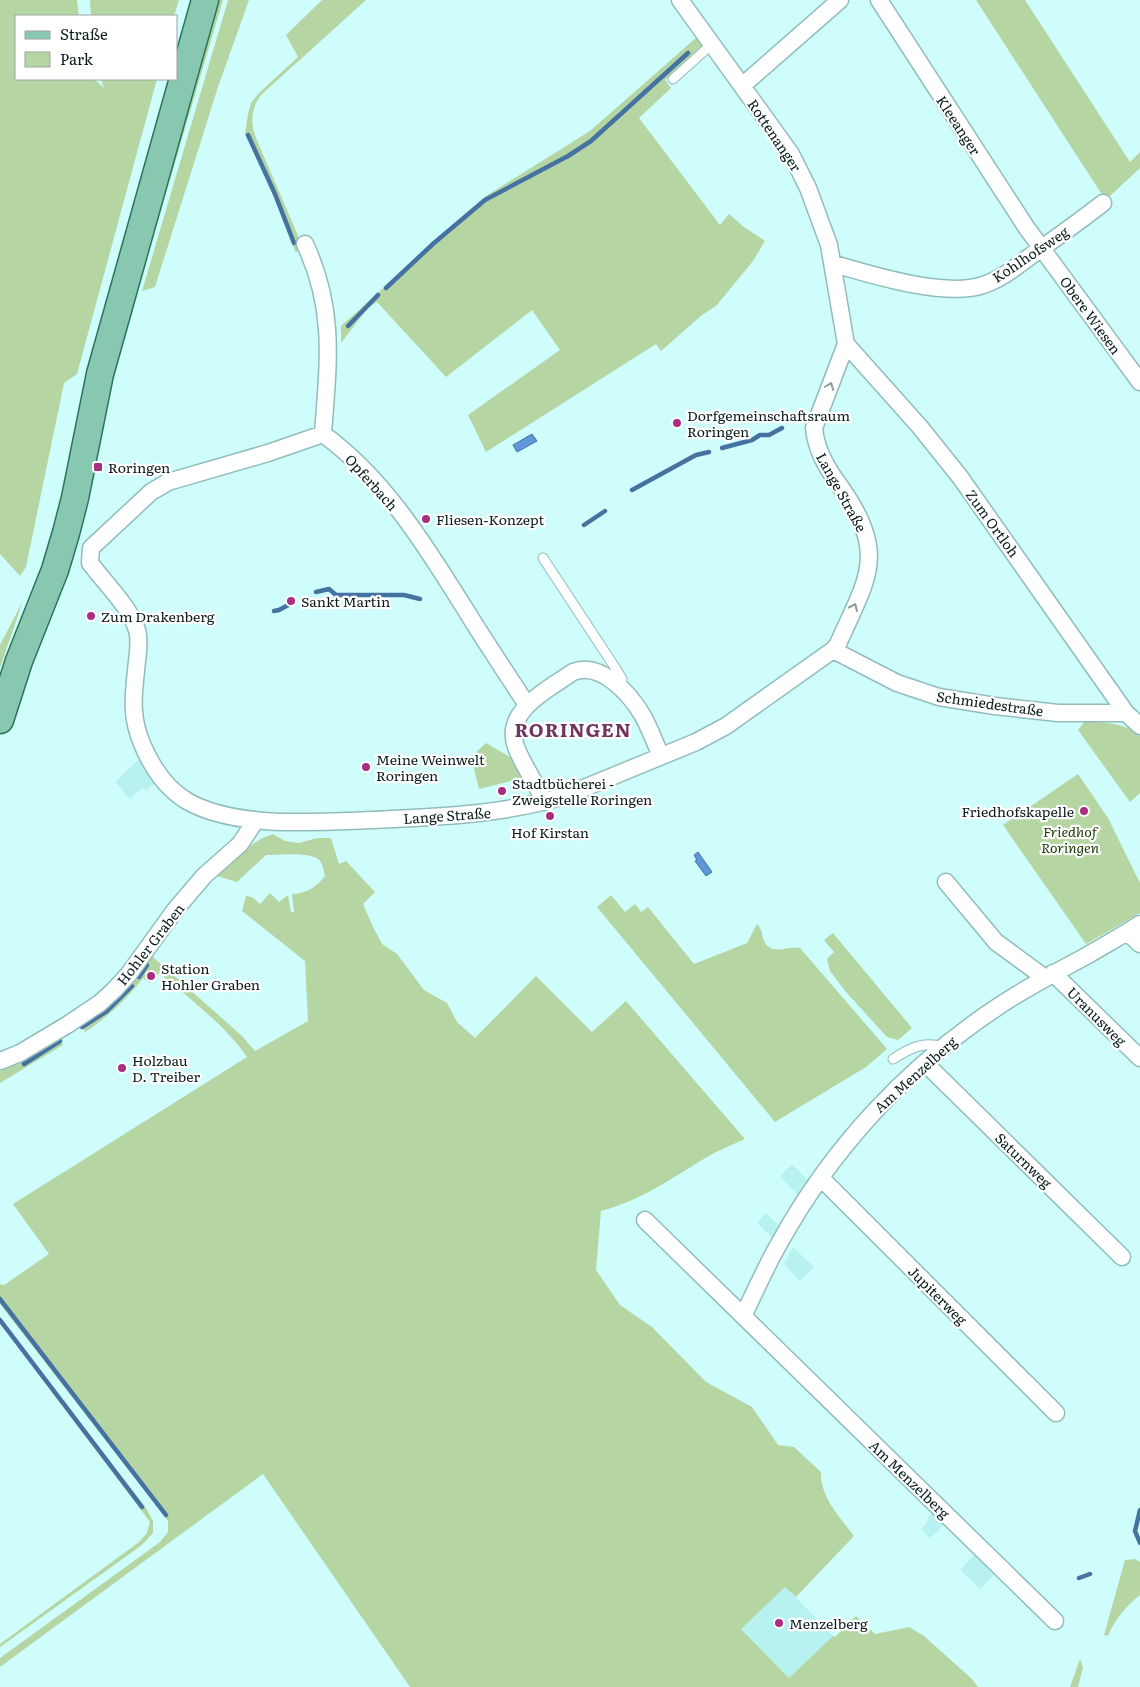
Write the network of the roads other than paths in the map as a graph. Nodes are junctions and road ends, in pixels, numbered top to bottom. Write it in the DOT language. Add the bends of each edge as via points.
graph roads {
  1 [pos="205,0"];
  2 [pos="680,0"];
  3 [pos="840,0"];
  4 [pos="878,0"];
  5 [pos="712,44"];
  6 [pos="673,79"];
  7 [pos="742,86"];
  8 [pos="1103,203"];
  9 [pos="305,244"];
  10 [pos="1042,248"];
  11 [pos="834,264"];
  12 [pos="846,344"];
  13 [pos="1140,382"];
  14 [pos="323,434"];
  15 [pos="543,558"];
  16 [pos="833,650"];
  17 [pos="621,689"];
  18 [pos="527,705"];
  19 [pos="1126,712"];
  20 [pos="0,720"];
  21 [pos="1140,726"];
  22 [pos="660,756"];
  23 [pos="545,802"];
  24 [pos="256,820"];
  25 [pos="946,882"];
  26 [pos="1134,928"];
  27 [pos="1140,944"];
  28 [pos="1049,976"];
  29 [pos="943,1047"];
  30 [pos="1140,1058"];
  31 [pos="893,1059"];
  32 [pos="0,1061"];
  33 [pos="925,1063"];
  34 [pos="821,1178"];
  35 [pos="645,1220"];
  36 [pos="1122,1257"];
  37 [pos="743,1316"];
  38 [pos="1056,1413"];
  39 [pos="1055,1621"];
  1 -- 20 [label="main road" via="100,374 66,533"];
  2 -- 5 [label="street, Rottenanger"];
  3 -- 7 [label="street"];
  4 -- 10 [label="street, Kleeanger"];
  5 -- 6 [label="lane"];
  5 -- 7 [label="street, Rottenanger"];
  7 -- 11 [label="street, Rottenanger" via="801,172 821,218"];
  8 -- 10 [label="street, Kohlhofsweg"];
  9 -- 14 [label="street" via="324,297 328,324"];
  10 -- 11 [label="street, Kohlhofsweg" via="1002,277 960,290 914,284"];
  10 -- 13 [label="street, Obere Wiesen"];
  11 -- 12 [label="street, Rottenanger"];
  16 -- 12 [label="street, Lange Straße, one-way" via="864,586 869,567 862,522 824,462 814,428"];
  12 -- 19 [label="street, Zum Ortloh" via="920,426 960,477"];
  14 -- 18 [label="street, Opferbach" via="365,470 406,521 449,581"];
  14 -- 24 [label="street, Lange Straße" via="168,482 151,492 92,548 90,563 124,606 138,633 134,717 152,764 167,784 186,800 211,811"];
  15 -- 17 [label="lane" via="622,679"];
  16 -- 19 [label="street, Schmiedestraße" via="890,680 939,697 1058,713"];
  16 -- 22 [label="street, Lange Straße" via="726,726"];
  17 -- 18 [label="street" via="598,671 578,670"];
  17 -- 22 [label="street" via="643,716"];
  18 -- 23 [label="street" via="516,723 516,747"];
  19 -- 21 [label="street"];
  22 -- 23 [label="street, Lange Straße"];
  23 -- 24 [label="street, Lange Straße" via="442,816 310,823"];
  24 -- 32 [label="street, Hohler Graben" via="240,844 204,876 114,990 67,1025"];
  25 -- 28 [label="street, Uranusweg" via="996,942"];
  26 -- 27 [label="street"];
  26 -- 28 [label="street, Am Menzelberg"];
  28 -- 29 [label="street, Am Menzelberg" via="997,1007"];
  28 -- 30 [label="street, Uranusweg"];
  29 -- 31 [label="lane" via="926,1044"];
  29 -- 33 [label="street, Am Menzelberg"];
  33 -- 34 [label="street, Am Menzelberg" via="895,1088 865,1121"];
  33 -- 36 [label="street, Saturnweg"];
  34 -- 37 [label="street, Am Menzelberg" via="779,1242"];
  34 -- 38 [label="street, Jupiterweg"];
  35 -- 37 [label="street, Am Menzelberg"];
  37 -- 39 [label="street, Am Menzelberg"];
}
